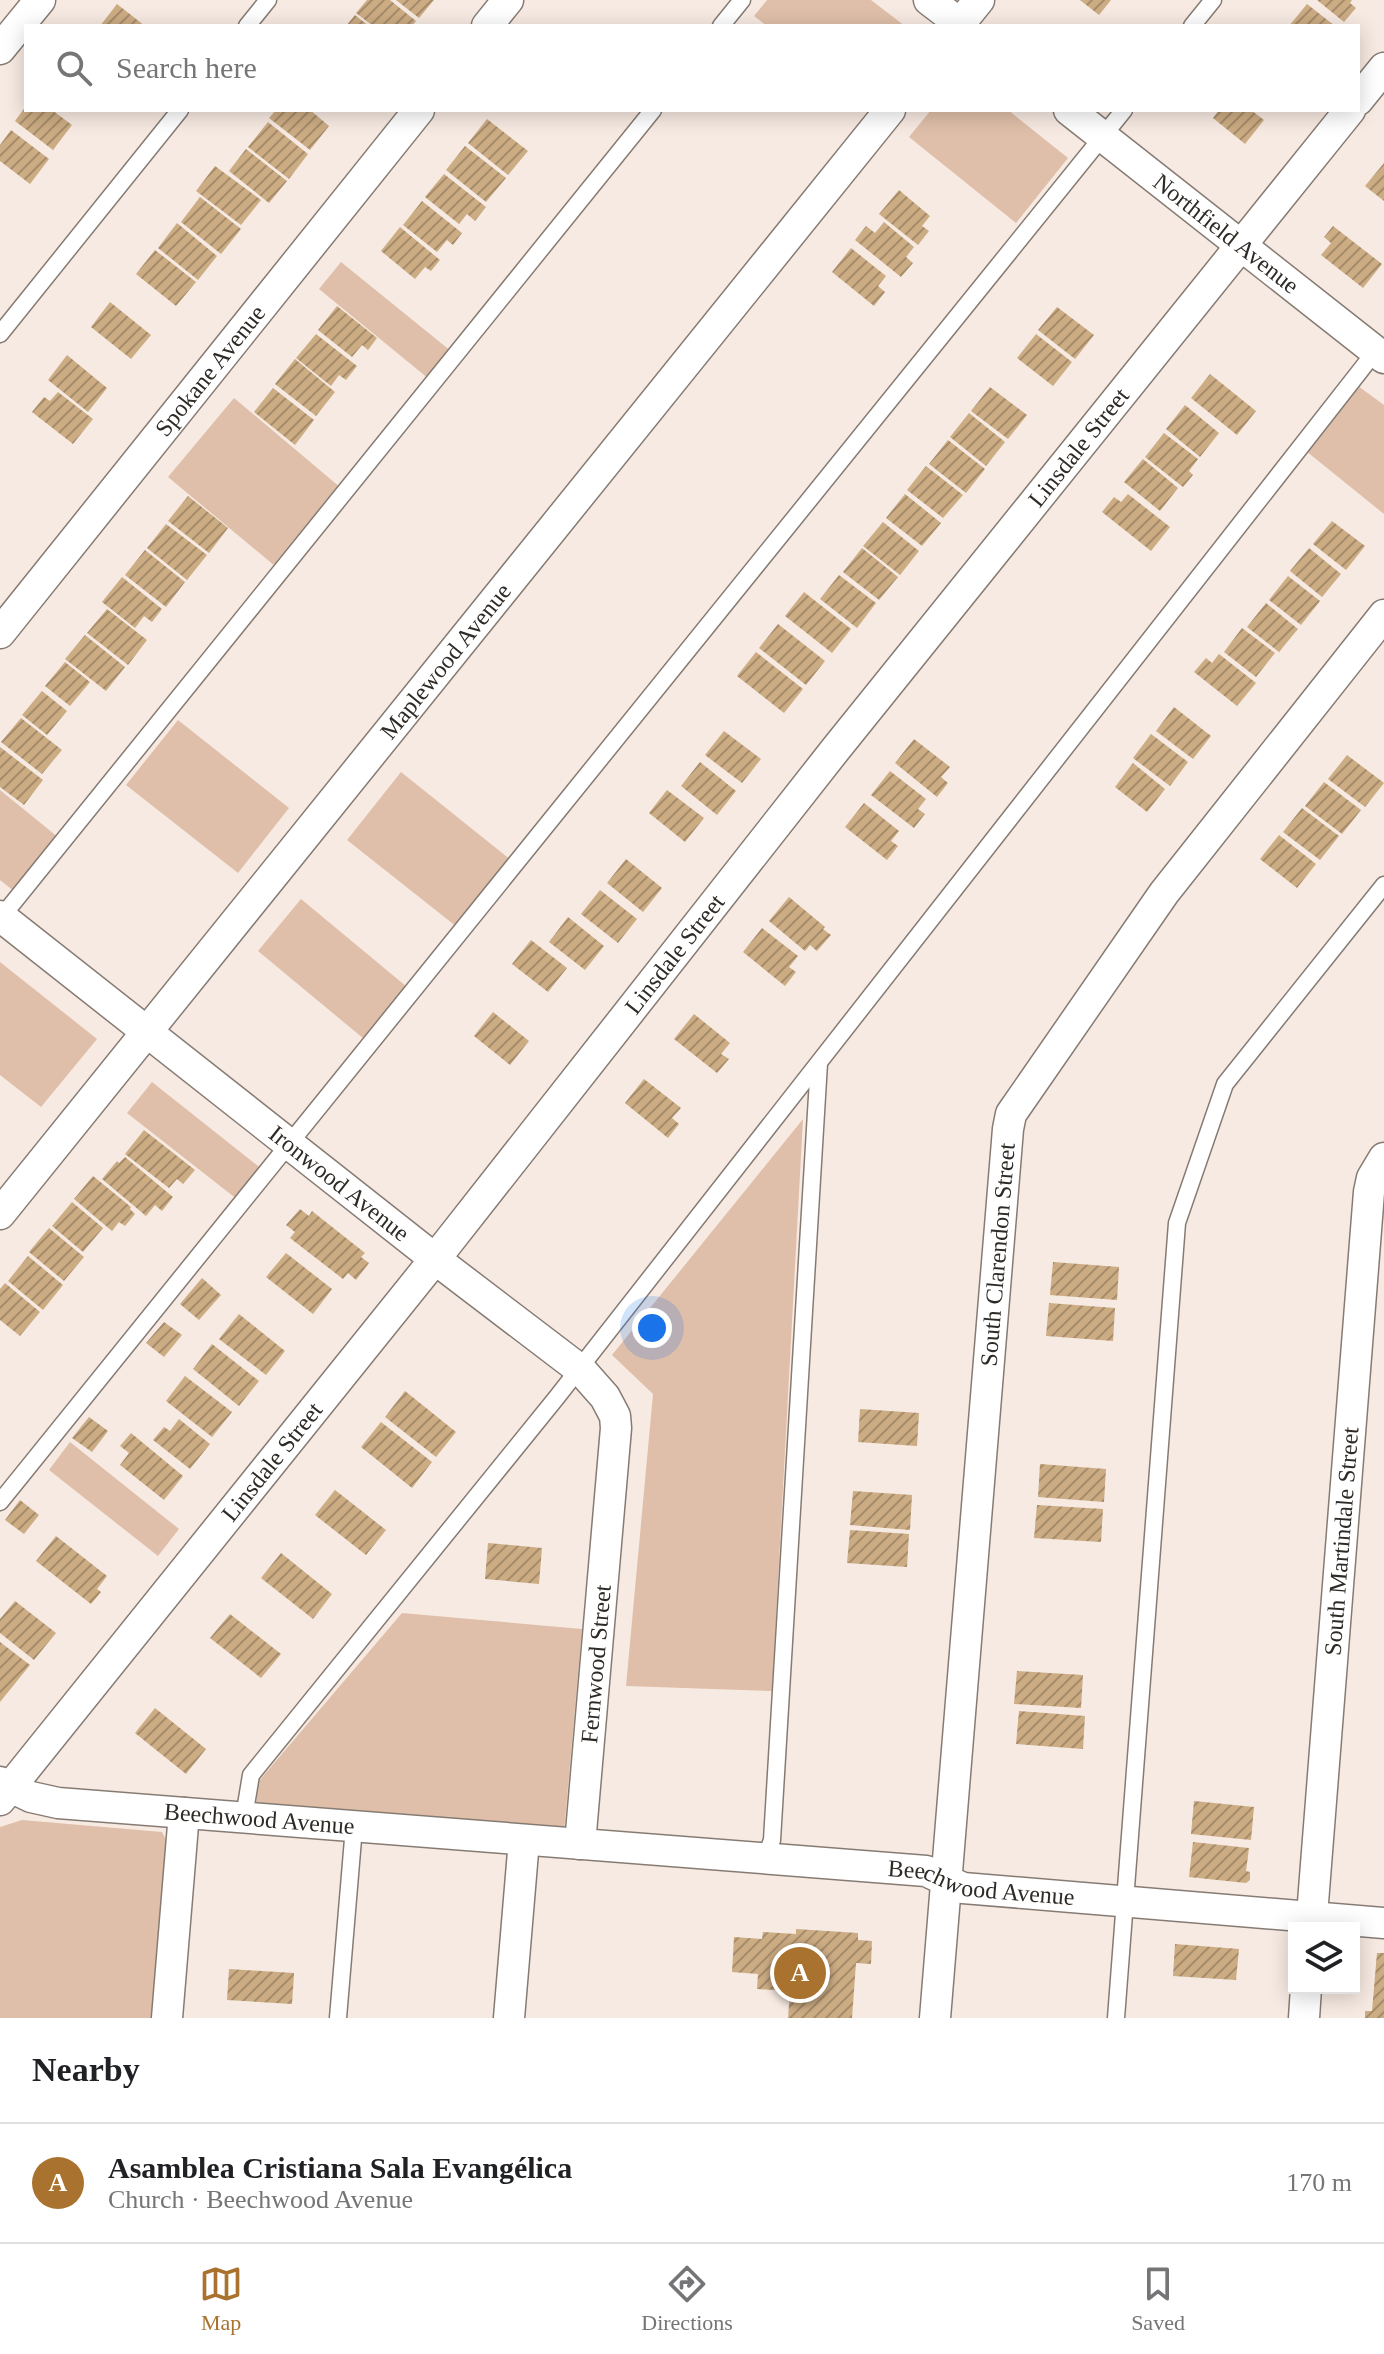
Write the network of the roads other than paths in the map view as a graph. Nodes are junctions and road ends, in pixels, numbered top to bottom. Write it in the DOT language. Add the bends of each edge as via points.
graph roads {
  1 [pos="40,0"];
  2 [pos="268,0"];
  3 [pos="508,0"];
  4 [pos="742,0"];
  5 [pos="929,0"];
  6 [pos="979,0"];
  7 [pos="1213,0"];
  8 [pos="249,24"];
  9 [pos="489,24"];
  10 [pos="723,24"];
  11 [pos="959,24"];
  12 [pos="961,24"];
  13 [pos="1194,24"];
  14 [pos="0,49"];
  15 [pos="1384,68"];
  16 [pos="1360,98"];
  17 [pos="178,112"];
  18 [pos="417,112"];
  19 [pos="651,112"];
  20 [pos="888,112"];
  21 [pos="1072,112"];
  22 [pos="1122,112"];
  23 [pos="1348,112"];
  24 [pos="1103,136"];
  25 [pos="1240,245"];
  26 [pos="0,334"];
  27 [pos="1381,350"];
  28 [pos="1384,615"];
  29 [pos="0,633"];
  30 [pos="1384,885"];
  31 [pos="0,917"];
  32 [pos="146,1032"];
  33 [pos="819,1063"];
  34 [pos="290,1145"];
  35 [pos="1384,1158"];
  36 [pos="0,1214"];
  37 [pos="435,1259"];
  38 [pos="579,1369"];
  39 [pos="611,1483"];
  40 [pos="0,1502"];
  41 [pos="3,1790"];
  42 [pos="184,1813"];
  43 [pos="244,1817"];
  44 [pos="354,1827"];
  45 [pos="524,1840"];
  46 [pos="580,1844"];
  47 [pos="765,1859"];
  48 [pos="946,1879"];
  49 [pos="1126,1901"];
  50 [pos="1311,1922"];
  51 [pos="1360,1923"];
  52 [pos="1384,1923"];
  53 [pos="1306,1994"];
  54 [pos="167,2018"];
  55 [pos="338,2018"];
  56 [pos="509,2018"];
  57 [pos="935,2018"];
  58 [pos="1116,2018"];
  59 [pos="1304,2018"];
  1 -- 14 [label="street"];
  2 -- 8 [label="lane"];
  3 -- 9 [label="street"];
  4 -- 10 [label="lane"];
  5 -- 11 [label="street"];
  6 -- 12 [label="street"];
  7 -- 13 [label="lane"];
  15 -- 16 [label="street"];
  17 -- 26 [label="lane"];
  18 -- 29 [label="street, Spokane Avenue"];
  19 -- 31 [label="lane"];
  20 -- 32 [label="street, Maplewood Avenue"];
  21 -- 24 [label="street, Northfield Avenue"];
  22 -- 24 [label="lane"];
  23 -- 25 [label="street, Linsdale Street"];
  24 -- 25 [label="street, Northfield Avenue"];
  24 -- 34 [label="lane"];
  25 -- 27 [label="street, Northfield Avenue"];
  25 -- 37 [label="street, Linsdale Street"];
  27 -- 33 [label="lane"];
  28 -- 48 [label="street, South Clarendon Street" via="1164,893 1011,1114"];
  30 -- 49 [label="lane" via="1225,1084 1177,1223"];
  31 -- 32 [label="street, Ironwood Avenue"];
  32 -- 34 [label="street, Ironwood Avenue"];
  32 -- 36 [label="street, Maplewood Avenue"];
  33 -- 38 [label="lane"];
  33 -- 47 [label="lane" via="772,1840"];
  34 -- 37 [label="street, Ironwood Avenue"];
  34 -- 40 [label="lane"];
  35 -- 50 [label="street, South Martindale Street" via="1369,1192"];
  37 -- 38 [label="street, Ironwood Avenue"];
  37 -- 41 [label="street, Linsdale Street"];
  38 -- 39 [label="street, Ironwood Avenue" via="615,1416"];
  38 -- 43 [label="lane" via="251,1775"];
  39 -- 46 [label="street, Fernwood Street"];
  41 -- 42 [label="street, Beechwood Avenue" via="58,1803"];
  42 -- 43 [label="street, Beechwood Avenue"];
  42 -- 54 [label="street"];
  43 -- 44 [label="street, Beechwood Avenue"];
  44 -- 45 [label="street, Beechwood Avenue"];
  44 -- 55 [label="lane"];
  45 -- 46 [label="street, Beechwood Avenue"];
  45 -- 56 [label="street"];
  46 -- 47 [label="street, Beechwood Avenue"];
  47 -- 48 [label="street, Beechwood Avenue" via="926,1871"];
  48 -- 49 [label="street, Beechwood Avenue" via="963,1888"];
  48 -- 57 [label="street, South Clarendon Street"];
  49 -- 50 [label="street, Beechwood Avenue"];
  49 -- 58 [label="lane"];
  51 -- 52 [label="street, Beechwood Avenue"];
  53 -- 59 [label="street"];
}
